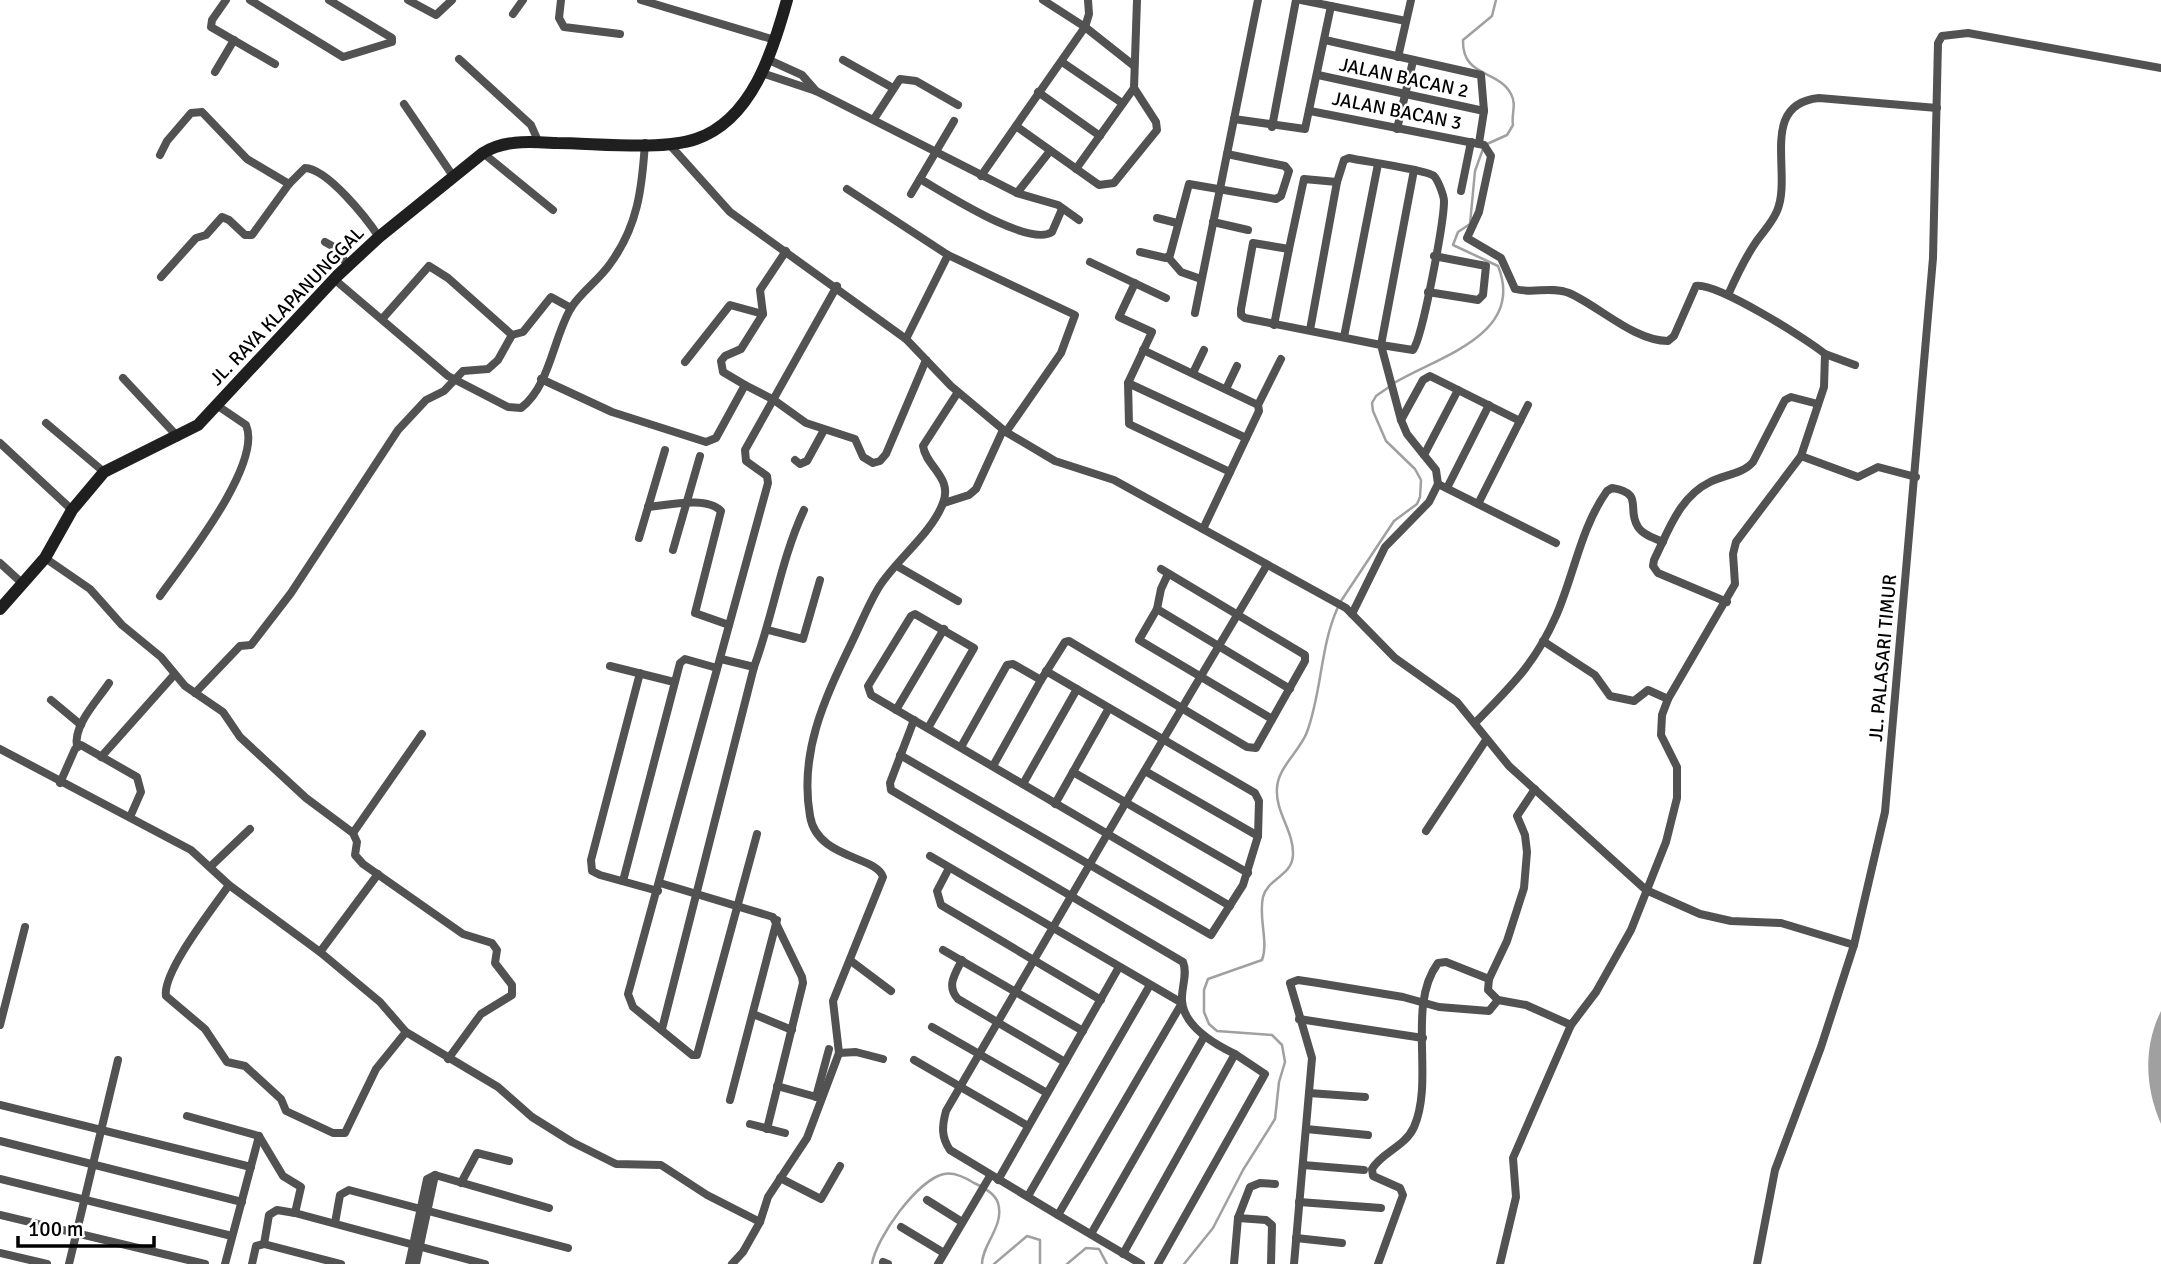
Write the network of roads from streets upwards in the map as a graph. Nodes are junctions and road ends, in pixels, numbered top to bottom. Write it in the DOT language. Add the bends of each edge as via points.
graph roads {
  1 [pos="226,0"];
  2 [pos="250,0"];
  3 [pos="329,0"];
  4 [pos="408,0"];
  5 [pos="452,0"];
  6 [pos="523,0"];
  7 [pos="561,0"];
  8 [pos="641,0"];
  9 [pos="787,0"];
  10 [pos="1043,0"];
  11 [pos="1088,0"];
  12 [pos="1137,0"];
  13 [pos="1258,0"];
  14 [pos="1299,0"];
  15 [pos="1411,0"];
  16 [pos="1331,6"];
  17 [pos="513,14"];
  18 [pos="1406,21"];
  19 [pos="1085,27"];
  20 [pos="620,34"];
  21 [pos="234,40"];
  22 [pos="775,40"];
  23 [pos="1325,40"];
  24 [pos="1398,57"];
  25 [pos="460,59"];
  26 [pos="769,60"];
  27 [pos="843,60"];
  28 [pos="1413,61"];
  29 [pos="1062,62"];
  30 [pos="275,64"];
  31 [pos="1133,65"];
  32 [pos="2161,68"];
  33 [pos="215,72"];
  34 [pos="762,73"];
  35 [pos="1318,75"];
  36 [pos="893,88"];
  37 [pos="1134,88"];
  38 [pos="816,91"];
  39 [pos="1038,92"];
  40 [pos="1405,95"];
  41 [pos="1122,103"];
  42 [pos="404,104"];
  43 [pos="958,105"];
  44 [pos="1937,108"];
  45 [pos="1310,111"];
  46 [pos="1484,111"];
  47 [pos="874,119"];
  48 [pos="1234,119"];
  49 [pos="954,121"];
  50 [pos="1016,126"];
  51 [pos="1272,127"];
  52 [pos="1397,128"];
  53 [pos="1100,136"];
  54 [pos="539,143"];
  55 [pos="645,143"];
  56 [pos="669,144"];
  57 [pos="1481,145"];
  58 [pos="935,150"];
  59 [pos="1050,151"];
  60 [pos="483,153"];
  61 [pos="1227,154"];
  62 [pos="160,155"];
  63 [pos="1378,164"];
  64 [pos="1076,169"];
  65 [pos="1414,170"];
  66 [pos="1289,171"];
  67 [pos="453,176"];
  68 [pos="981,176"];
  69 [pos="920,179"];
  70 [pos="1304,179"];
  71 [pos="1337,182"];
  72 [pos="289,184"];
  73 [pos="847,188"];
  74 [pos="1220,188"];
  75 [pos="1461,191"];
  76 [pos="911,194"];
  77 [pos="1017,194"];
  78 [pos="553,209"];
  79 [pos="1062,209"];
  80 [pos="1157,218"];
  81 [pos="1079,220"];
  82 [pos="1213,222"];
  83 [pos="1177,223"];
  84 [pos="1248,230"];
  85 [pos="379,237"];
  86 [pos="326,242"];
  87 [pos="1289,249"];
  88 [pos="786,251"];
  89 [pos="1140,252"];
  90 [pos="948,255"];
  91 [pos="1168,257"];
  92 [pos="1434,257"];
  93 [pos="1090,262"];
  94 [pos="348,265"];
  95 [pos="161,277"];
  96 [pos="1201,278"];
  97 [pos="334,279"];
  98 [pos="1135,284"];
  99 [pos="837,286"];
  100 [pos="1427,292"];
  101 [pos="1728,295"];
  102 [pos="1166,298"];
  103 [pos="571,308"];
  104 [pos="1195,313"];
  105 [pos="763,314"];
  106 [pos="383,318"];
  107 [pos="1274,325"];
  108 [pos="1310,330"];
  109 [pos="512,335"];
  110 [pos="1345,337"];
  111 [pos="906,339"];
  112 [pos="1381,345"];
  113 [pos="1143,350"];
  114 [pos="1204,350"];
  115 [pos="1825,354"];
  116 [pos="1281,359"];
  117 [pos="926,360"];
  118 [pos="685,362"];
  119 [pos="1855,365"];
  120 [pos="1237,366"];
  121 [pos="1193,373"];
  122 [pos="123,378"];
  123 [pos="541,379"];
  124 [pos="456,380"];
  125 [pos="1128,383"];
  126 [pos="745,385"];
  127 [pos="1226,389"];
  128 [pos="1458,390"];
  129 [pos="958,392"];
  130 [pos="774,400"];
  131 [pos="1818,404"];
  132 [pos="1258,405"];
  133 [pos="1489,405"];
  134 [pos="1528,405"];
  135 [pos="218,406"];
  136 [pos="1401,420"];
  137 [pos="1520,421"];
  138 [pos="46,423"];
  139 [pos="824,430"];
  140 [pos="1004,431"];
  141 [pos="178,437"];
  142 [pos="1246,438"];
  143 [pos="0,443"];
  144 [pos="665,450"];
  145 [pos="1424,455"];
  146 [pos="700,456"];
  147 [pos="1801,456"];
  148 [pos="795,460"];
  149 [pos="104,472"];
  150 [pos="1230,472"];
  151 [pos="1916,477"];
  152 [pos="1438,484"];
  153 [pos="1447,488"];
  154 [pos="687,503"];
  155 [pos="944,503"];
  156 [pos="1478,504"];
  157 [pos="648,507"];
  158 [pos="72,510"];
  159 [pos="804,510"];
  160 [pos="1203,529"];
  161 [pos="639,538"];
  162 [pos="1663,542"];
  163 [pos="1556,543"];
  164 [pos="673,550"];
  165 [pos="45,558"];
  166 [pos="0,563"];
  167 [pos="1267,565"];
  168 [pos="897,566"];
  169 [pos="820,580"];
  170 [pos="23,584"];
  171 [pos="160,596"];
  172 [pos="958,601"];
  173 [pos="1727,602"];
  174 [pos="1157,609"];
  175 [pos="0,610"];
  176 [pos="1349,611"];
  177 [pos="1237,616"];
  178 [pos="729,625"];
  179 [pos="768,629"];
  180 [pos="944,629"];
  181 [pos="1543,641"];
  182 [pos="1219,646"];
  183 [pos="721,659"];
  184 [pos="610,666"];
  185 [pos="754,667"];
  186 [pos="718,668"];
  187 [pos="1046,671"];
  188 [pos="640,673"];
  189 [pos="174,675"];
  190 [pos="1200,678"];
  191 [pos="1041,680"];
  192 [pos="674,682"];
  193 [pos="109,683"];
  194 [pos="1077,689"];
  195 [pos="1290,689"];
  196 [pos="195,693"];
  197 [pos="1668,699"];
  198 [pos="51,700"];
  199 [pos="1109,708"];
  200 [pos="897,710"];
  201 [pos="1182,710"];
  202 [pos="1272,719"];
  203 [pos="914,720"];
  204 [pos="1475,723"];
  205 [pos="81,725"];
  206 [pos="928,728"];
  207 [pos="422,734"];
  208 [pos="1164,740"];
  209 [pos="1486,740"];
  210 [pos="77,746"];
  211 [pos="961,747"];
  212 [pos="0,749"];
  213 [pos="900,755"];
  214 [pos="102,757"];
  215 [pos="993,766"];
  216 [pos="1145,771"];
  217 [pos="1073,772"];
  218 [pos="60,783"];
  219 [pos="1023,784"];
  220 [pos="1535,789"];
  221 [pos="1126,802"];
  222 [pos="1055,804"];
  223 [pos="130,817"];
  224 [pos="250,829"];
  225 [pos="1426,831"];
  226 [pos="353,833"];
  227 [pos="757,834"];
  228 [pos="1108,835"];
  229 [pos="1258,836"];
  230 [pos="930,856"];
  231 [pos="1090,865"];
  232 [pos="210,867"];
  233 [pos="949,868"];
  234 [pos="1248,873"];
  235 [pos="378,874"];
  236 [pos="623,881"];
  237 [pos="229,885"];
  238 [pos="659,887"];
  239 [pos="1646,890"];
  240 [pos="698,893"];
  241 [pos="1071,897"];
  242 [pos="738,906"];
  243 [pos="1230,906"];
  244 [pos="777,920"];
  245 [pos="25,927"];
  246 [pos="1051,928"];
  247 [pos="1854,945"];
  248 [pos="943,950"];
  249 [pos="320,952"];
  250 [pos="1035,959"];
  251 [pos="962,960"];
  252 [pos="851,961"];
  253 [pos="1119,967"];
  254 [pos="1489,979"];
  255 [pos="1150,985"];
  256 [pos="891,991"];
  257 [pos="1015,991"];
  258 [pos="1101,1000"];
  259 [pos="1498,1000"];
  260 [pos="1182,1003"];
  261 [pos="1424,1003"];
  262 [pos="753,1014"];
  263 [pos="1300,1019"];
  264 [pos="997,1023"];
  265 [pos="0,1025"];
  266 [pos="1571,1025"];
  267 [pos="932,1027"];
  268 [pos="662,1029"];
  269 [pos="792,1030"];
  270 [pos="1083,1031"];
  271 [pos="406,1032"];
  272 [pos="1204,1037"];
  273 [pos="1423,1038"];
  274 [pos="829,1049"];
  275 [pos="839,1053"];
  276 [pos="1235,1054"];
  277 [pos="979,1055"];
  278 [pos="448,1059"];
  279 [pos="883,1059"];
  280 [pos="118,1060"];
  281 [pos="914,1060"];
  282 [pos="1065,1062"];
  283 [pos="777,1086"];
  284 [pos="961,1086"];
  285 [pos="1047,1093"];
  286 [pos="1309,1093"];
  287 [pos="818,1097"];
  288 [pos="1365,1097"];
  289 [pos="730,1100"];
  290 [pos="0,1105"];
  291 [pos="187,1116"];
  292 [pos="750,1124"];
  293 [pos="1028,1126"];
  294 [pos="767,1129"];
  295 [pos="1306,1129"];
  296 [pos="100,1130"];
  297 [pos="785,1133"];
  298 [pos="1368,1135"];
  299 [pos="259,1136"];
  300 [pos="0,1141"];
  301 [pos="509,1161"];
  302 [pos="94,1165"];
  303 [pos="1303,1165"];
  304 [pos="840,1166"];
  305 [pos="251,1167"];
  306 [pos="1364,1170"];
  307 [pos="780,1178"];
  308 [pos="0,1179"];
  309 [pos="991,1179"];
  310 [pos="461,1183"];
  311 [pos="1275,1184"];
  312 [pos="1028,1196"];
  313 [pos="85,1199"];
  314 [pos="927,1200"];
  315 [pos="242,1202"];
  316 [pos="1299,1202"];
  317 [pos="425,1208"];
  318 [pos="1381,1208"];
  319 [pos="549,1209"];
  320 [pos="295,1213"];
  321 [pos="0,1215"];
  322 [pos="1058,1215"];
  323 [pos="1238,1218"];
  324 [pos="760,1222"];
  325 [pos="962,1222"];
  326 [pos="334,1223"];
  327 [pos="901,1227"];
  328 [pos="77,1233"];
  329 [pos="1091,1234"];
  330 [pos="232,1236"];
  331 [pos="1296,1238"];
  332 [pos="1342,1242"];
  333 [pos="264,1244"];
  334 [pos="417,1245"];
  335 [pos="568,1248"];
  336 [pos="0,1253"];
  337 [pos="944,1253"];
  338 [pos="1123,1254"];
  339 [pos="47,1264"];
  340 [pos="69,1264"];
  341 [pos="205,1264"];
  342 [pos="225,1264"];
  343 [pos="252,1264"];
  344 [pos="341,1264"];
  345 [pos="409,1264"];
  346 [pos="416,1264"];
  347 [pos="485,1264"];
  348 [pos="732,1264"];
  349 [pos="938,1264"];
  350 [pos="1141,1264"];
  351 [pos="1158,1264"];
  352 [pos="1234,1264"];
  353 [pos="1271,1264"];
  354 [pos="1294,1264"];
  355 [pos="1378,1264"];
  356 [pos="1500,1264"];
  357 [pos="1757,1264"];
  1 -- 21 [label="street" via="211,27"];
  2 -- 3 [label="street" via="343,57 392,42"];
  4 -- 5 [label="street" via="436,15"];
  6 -- 17 [label="street"];
  7 -- 20 [label="street" via="559,18 564,27"];
  8 -- 22 [label="street"];
  9 -- 22 [label="street, JL. RAYA KLAPANUNGGAL"];
  10 -- 19 [label="street"];
  11 -- 19 [label="street"];
  12 -- 31 [label="street"];
  13 -- 48 [label="street"];
  14 -- 16 [label="street"];
  14 -- 51 [label="street"];
  15 -- 18 [label="street"];
  16 -- 18 [label="street"];
  16 -- 23 [label="street"];
  18 -- 24 [label="street"];
  19 -- 29 [label="street"];
  19 -- 31 [label="street"];
  21 -- 30 [label="street"];
  21 -- 33 [label="street"];
  22 -- 26 [label="street, JL. RAYA KLAPANUNGGAL"];
  23 -- 24 [label="street"];
  23 -- 35 [label="street"];
  24 -- 28 [label="street"];
  25 -- 54 [label="street" via="531,125"];
  26 -- 34 [label="street, JL. RAYA KLAPANUNGGAL"];
  26 -- 38 [label="street" via="802,75"];
  27 -- 36 [label="street"];
  28 -- 40 [label="street"];
  28 -- 46 [label="street" via="1481,75"];
  29 -- 39 [label="street"];
  29 -- 41 [label="street"];
  31 -- 37 [label="street"];
  32 -- 44 [label="street, JL. PALASARI TIMUR" via="1955,33 1939,38"];
  34 -- 38 [label="street"];
  34 -- 56 [label="street, JL. RAYA KLAPANUNGGAL" via="727,120 698,138"];
  35 -- 40 [label="street, JALAN BACAN 2"];
  35 -- 45 [label="street"];
  36 -- 43 [label="street" via="907,78"];
  36 -- 47 [label="street"];
  37 -- 41 [label="street"];
  37 -- 64 [label="street" via="1157,130 1110,185 1099,185"];
  38 -- 47 [label="street"];
  39 -- 50 [label="street"];
  39 -- 53 [label="street"];
  40 -- 46 [label="street, JALAN BACAN 2"];
  40 -- 52 [label="street"];
  41 -- 53 [label="street"];
  42 -- 67 [label="street"];
  44 -- 101 [label="street" via="1819,98 1797,104 1787,117 1781,142 1780,203"];
  44 -- 151 [label="street, JL. PALASARI TIMUR" via="1933,258"];
  45 -- 51 [label="street" via="1304,130"];
  45 -- 52 [label="street, JALAN BACAN 3"];
  46 -- 57 [label="street"];
  47 -- 58 [label="street"];
  48 -- 51 [label="street"];
  48 -- 61 [label="street"];
  49 -- 58 [label="street"];
  50 -- 59 [label="street"];
  50 -- 68 [label="street"];
  52 -- 57 [label="street, JALAN BACAN 3"];
  53 -- 64 [label="street"];
  54 -- 55 [label="street, JL. RAYA KLAPANUNGGAL"];
  54 -- 60 [label="street, JL. RAYA KLAPANUNGGAL" via="494,146"];
  55 -- 56 [label="street, JL. RAYA KLAPANUNGGAL"];
  55 -- 103 [label="street" via="642,198 622,245"];
  56 -- 88 [label="street" via="730,212"];
  57 -- 75 [label="street"];
  57 -- 101 [label="street" via="1491,156 1482,204 1467,238 1502,258 1515,289 1570,294 1601,314 1661,341 1674,336 1696,286"];
  58 -- 68 [label="street"];
  58 -- 69 [label="street"];
  59 -- 64 [label="street"];
  59 -- 77 [label="street"];
  60 -- 67 [label="street, JL. RAYA KLAPANUNGGAL"];
  60 -- 78 [label="street"];
  61 -- 66 [label="street" via="1285,166"];
  61 -- 74 [label="street"];
  62 -- 72 [label="street" via="167,141 197,111 247,159"];
  63 -- 65 [label="street"];
  63 -- 71 [label="street" via="1346,158"];
  63 -- 110 [label="street"];
  65 -- 92 [label="street" via="1433,175 1444,197"];
  65 -- 112 [label="street"];
  66 -- 70 [label="street"];
  66 -- 74 [label="street" via="1276,199"];
  67 -- 85 [label="street, JL. RAYA KLAPANUNGGAL"];
  68 -- 77 [label="street"];
  69 -- 76 [label="street"];
  69 -- 79 [label="street" via="997,222 1040,236 1052,232"];
  70 -- 71 [label="street"];
  70 -- 87 [label="street"];
  71 -- 108 [label="street"];
  72 -- 85 [label="street" via="305,168 316,170 361,211"];
  72 -- 95 [label="street" via="252,235 245,235 222,217 206,235 196,237"];
  73 -- 90 [label="street"];
  74 -- 82 [label="street"];
  74 -- 83 [label="street" via="1189,184"];
  77 -- 79 [label="street" via="1050,201"];
  79 -- 81 [label="street"];
  80 -- 83 [label="street"];
  82 -- 84 [label="street"];
  82 -- 96 [label="street"];
  83 -- 91 [label="street"];
  85 -- 94 [label="street, JL. RAYA KLAPANUNGGAL"];
  86 -- 94 [label="street"];
  87 -- 107 [label="street"];
  87 -- 107 [label="street" via="1257,243 1251,248 1241,315"];
  88 -- 99 [label="street"];
  88 -- 105 [label="street" via="760,290"];
  89 -- 91 [label="street"];
  90 -- 111 [label="street"];
  90 -- 140 [label="street" via="1075,315 1062,352"];
  91 -- 96 [label="street" via="1181,272"];
  92 -- 100 [label="street"];
  92 -- 100 [label="street" via="1486,266 1483,295 1478,300"];
  93 -- 98 [label="street"];
  94 -- 97 [label="street, JL. RAYA KLAPANUNGGAL"];
  96 -- 104 [label="street"];
  97 -- 106 [label="street"];
  97 -- 135 [label="street, JL. RAYA KLAPANUNGGAL"];
  98 -- 102 [label="street"];
  98 -- 113 [label="street" via="1119,317 1152,332"];
  99 -- 111 [label="street"];
  99 -- 130 [label="street"];
  100 -- 112 [label="street" via="1413,350"];
  101 -- 115 [label="street"];
  103 -- 109 [label="street" via="551,298 523,332"];
  103 -- 123 [label="street"];
  105 -- 118 [label="street" via="731,304"];
  105 -- 126 [label="street" via="741,349 721,361 723,372"];
  106 -- 109 [label="street" via="432,266"];
  106 -- 124 [label="street" via="422,356"];
  107 -- 108 [label="street"];
  108 -- 110 [label="street"];
  109 -- 124 [label="street" via="488,369 463,371"];
  110 -- 112 [label="street"];
  111 -- 117 [label="street"];
  112 -- 136 [label="street"];
  113 -- 121 [label="street"];
  113 -- 125 [label="street"];
  114 -- 121 [label="street"];
  115 -- 119 [label="street"];
  115 -- 131 [label="street"];
  116 -- 132 [label="street"];
  117 -- 129 [label="street"];
  117 -- 139 [label="street" via="880,461 867,461 855,439"];
  120 -- 127 [label="street"];
  121 -- 127 [label="street"];
  122 -- 141 [label="street"];
  123 -- 124 [label="street" via="528,403 515,409"];
  123 -- 126 [label="street" via="612,412 706,442 716,438"];
  124 -- 196 [label="street" via="426,400 398,430 297,584 251,645 240,646"];
  125 -- 142 [label="street"];
  125 -- 150 [label="street" via="1129,424"];
  126 -- 130 [label="street"];
  127 -- 132 [label="street"];
  128 -- 133 [label="street"];
  128 -- 136 [label="street" via="1425,376"];
  128 -- 145 [label="street"];
  129 -- 140 [label="street"];
  129 -- 155 [label="street" via="923,446 943,478"];
  130 -- 139 [label="street"];
  130 -- 178 [label="street" via="745,450 746,461 767,476 768,483"];
  131 -- 147 [label="street"];
  131 -- 162 [label="street" via="1788,397 1748,468 1724,475 1693,493"];
  132 -- 142 [label="street"];
  133 -- 137 [label="street"];
  133 -- 153 [label="street"];
  134 -- 137 [label="street"];
  135 -- 141 [label="street, JL. RAYA KLAPANUNGGAL"];
  135 -- 171 [label="street" via="246,425 249,450 217,515"];
  136 -- 145 [label="street"];
  137 -- 156 [label="street"];
  138 -- 149 [label="street"];
  139 -- 148 [label="street" via="807,461 800,464"];
  140 -- 155 [label="street" via="976,489"];
  140 -- 160 [label="street" via="1055,461 1114,480"];
  141 -- 149 [label="street, JL. RAYA KLAPANUNGGAL"];
  142 -- 150 [label="street"];
  143 -- 158 [label="street"];
  144 -- 157 [label="street"];
  145 -- 152 [label="street" via="1436,470"];
  146 -- 154 [label="street"];
  147 -- 151 [label="street" via="1858,477 1878,467"];
  147 -- 173 [label="street" via="1736,542 1735,584"];
  149 -- 158 [label="street, JL. RAYA KLAPANUNGGAL"];
  150 -- 160 [label="street"];
  151 -- 247 [label="street, JL. PALASARI TIMUR" via="1885,812"];
  152 -- 153 [label="street"];
  152 -- 176 [label="street" via="1429,502 1385,547"];
  153 -- 156 [label="street"];
  154 -- 157 [label="street"];
  154 -- 164 [label="street"];
  154 -- 178 [label="street" via="717,506 721,511 695,613"];
  155 -- 168 [label="street"];
  156 -- 163 [label="street"];
  157 -- 161 [label="street"];
  158 -- 165 [label="street, JL. RAYA KLAPANUNGGAL"];
  159 -- 179 [label="street"];
  160 -- 167 [label="street"];
  162 -- 173 [label="street" via="1653,566 1658,573"];
  162 -- 181 [label="street" via="1635,523 1634,500 1628,493 1607,491 1590,521"];
  165 -- 170 [label="street, JL. RAYA KLAPANUNGGAL"];
  165 -- 189 [label="street" via="90,589"];
  166 -- 170 [label="street"];
  167 -- 176 [label="street"];
  167 -- 177 [label="street"];
  168 -- 172 [label="street"];
  168 -- 252 [label="street" via="880,587 830,685 807,768 815,830 837,852 877,868 883,877"];
  169 -- 179 [label="street" via="803,639"];
  170 -- 175 [label="street, JL. RAYA KLAPANUNGGAL"];
  173 -- 197 [label="street"];
  174 -- 177 [label="street" via="1164,572"];
  174 -- 182 [label="street"];
  174 -- 190 [label="street" via="1139,640"];
  176 -- 204 [label="street" via="1395,658 1457,702"];
  177 -- 182 [label="street"];
  177 -- 195 [label="street" via="1306,655"];
  178 -- 183 [label="street"];
  179 -- 185 [label="street"];
  180 -- 200 [label="street"];
  180 -- 200 [label="street" via="920,615 911,616 868,686 871,695"];
  180 -- 206 [label="street" via="972,645 973,651"];
  181 -- 197 [label="street" via="1595,675 1610,696 1634,701 1648,690"];
  181 -- 204 [label="street" via="1519,680"];
  182 -- 190 [label="street"];
  182 -- 195 [label="street"];
  183 -- 185 [label="street"];
  183 -- 186 [label="street"];
  184 -- 188 [label="street"];
  185 -- 240 [label="street"];
  186 -- 192 [label="street" via="685,659"];
  186 -- 238 [label="street"];
  187 -- 191 [label="street"];
  187 -- 194 [label="street"];
  187 -- 201 [label="street" via="1069,641"];
  188 -- 192 [label="street"];
  188 -- 236 [label="street" via="591,860 592,871"];
  189 -- 196 [label="street"];
  189 -- 214 [label="street"];
  190 -- 201 [label="street"];
  190 -- 202 [label="street"];
  191 -- 211 [label="street" via="1007,665"];
  191 -- 215 [label="street"];
  192 -- 236 [label="street"];
  193 -- 205 [label="street"];
  194 -- 199 [label="street"];
  194 -- 219 [label="street"];
  195 -- 202 [label="street"];
  196 -- 226 [label="street" via="214,703 248,744 306,798"];
  197 -- 239 [label="street" via="1661,735 1677,766 1677,798 1666,842"];
  198 -- 205 [label="street"];
  199 -- 208 [label="street"];
  199 -- 217 [label="street"];
  200 -- 203 [label="street"];
  201 -- 202 [label="street" via="1252,749"];
  201 -- 208 [label="street"];
  203 -- 206 [label="street"];
  203 -- 213 [label="street"];
  204 -- 209 [label="street"];
  205 -- 210 [label="street"];
  206 -- 211 [label="street"];
  207 -- 226 [label="street"];
  208 -- 216 [label="street"];
  208 -- 229 [label="street" via="1255,793"];
  209 -- 220 [label="street"];
  209 -- 225 [label="street"];
  210 -- 214 [label="street"];
  210 -- 218 [label="street"];
  211 -- 215 [label="street"];
  212 -- 218 [label="street"];
  213 -- 231 [label="street"];
  213 -- 241 [label="street" via="891,790"];
  214 -- 223 [label="street" via="137,778 141,792"];
  215 -- 219 [label="street"];
  216 -- 221 [label="street"];
  216 -- 229 [label="street"];
  217 -- 221 [label="street"];
  217 -- 222 [label="street"];
  218 -- 223 [label="street"];
  219 -- 222 [label="street"];
  220 -- 239 [label="street"];
  220 -- 254 [label="street" via="1517,816 1527,852 1524,888"];
  221 -- 228 [label="street"];
  221 -- 234 [label="street"];
  222 -- 228 [label="street"];
  223 -- 232 [label="street" via="191,850"];
  224 -- 232 [label="street"];
  226 -- 235 [label="street" via="358,842 355,855"];
  227 -- 242 [label="street"];
  228 -- 231 [label="street"];
  228 -- 243 [label="street"];
  229 -- 234 [label="street"];
  230 -- 233 [label="street"];
  231 -- 241 [label="street"];
  231 -- 243 [label="street" via="1208,935 1215,932"];
  232 -- 237 [label="street"];
  233 -- 246 [label="street"];
  233 -- 250 [label="street" via="937,891 941,905"];
  234 -- 243 [label="street"];
  235 -- 249 [label="street"];
  235 -- 278 [label="street" via="463,934 492,943 497,950 495,963 513,987 510,997 481,1014"];
  236 -- 238 [label="street"];
  237 -- 249 [label="street"];
  237 -- 271 [label="street" via="189,942 167,984 166,996 205,1029 227,1062 244,1066 281,1099 286,1111 333,1133 345,1132 376,1069"];
  238 -- 240 [label="street"];
  238 -- 268 [label="street" via="628,994 633,1007"];
  239 -- 247 [label="street" via="1700,914 1731,921 1781,923"];
  239 -- 266 [label="street" via="1614,962"];
  240 -- 242 [label="street"];
  240 -- 268 [label="street"];
  241 -- 246 [label="street"];
  241 -- 260 [label="street" via="1184,962"];
  242 -- 244 [label="street"];
  242 -- 268 [label="street" via="697,1055"];
  244 -- 262 [label="street"];
  244 -- 269 [label="street" via="803,983"];
  245 -- 265 [label="street"];
  246 -- 250 [label="street"];
  246 -- 253 [label="street"];
  247 -- 357 [label="street, JL. PALASARI TIMUR" via="1775,1170"];
  248 -- 251 [label="street"];
  249 -- 271 [label="street" via="380,1002"];
  250 -- 257 [label="street"];
  250 -- 258 [label="street"];
  251 -- 257 [label="street"];
  251 -- 264 [label="street" via="952,992"];
  252 -- 256 [label="street"];
  252 -- 275 [label="street" via="832,1014"];
  253 -- 255 [label="street"];
  253 -- 258 [label="street"];
  254 -- 259 [label="street" via="1488,990"];
  254 -- 261 [label="street" via="1438,963"];
  255 -- 260 [label="street"];
  255 -- 312 [label="street"];
  257 -- 264 [label="street"];
  257 -- 270 [label="street"];
  258 -- 270 [label="street"];
  259 -- 261 [label="street" via="1489,1011"];
  259 -- 266 [label="street" via="1526,1005"];
  260 -- 272 [label="street"];
  260 -- 322 [label="street"];
  261 -- 263 [label="street" via="1293,980 1290,987"];
  261 -- 273 [label="street"];
  262 -- 269 [label="street"];
  262 -- 289 [label="street"];
  263 -- 273 [label="street"];
  263 -- 286 [label="street" via="1312,1058"];
  264 -- 277 [label="street"];
  264 -- 282 [label="street"];
  266 -- 356 [label="street" via="1513,1158 1516,1197"];
  267 -- 277 [label="street"];
  269 -- 283 [label="street"];
  270 -- 282 [label="street"];
  271 -- 278 [label="street"];
  272 -- 276 [label="street"];
  272 -- 329 [label="street"];
  273 -- 355 [label="street" via="1423,1083 1413,1130 1372,1169 1373,1176 1400,1188 1403,1195"];
  274 -- 287 [label="street"];
  275 -- 279 [label="street"];
  275 -- 287 [label="street"];
  276 -- 338 [label="street"];
  276 -- 351 [label="street" via="1265,1074"];
  277 -- 284 [label="street"];
  277 -- 285 [label="street"];
  278 -- 324 [label="street" via="498,1087 572,1142 616,1164 661,1165"];
  280 -- 296 [label="street"];
  281 -- 284 [label="street"];
  282 -- 285 [label="street"];
  283 -- 287 [label="street"];
  283 -- 294 [label="street"];
  284 -- 293 [label="street"];
  284 -- 309 [label="street" via="946,1111 944,1142"];
  285 -- 293 [label="street"];
  286 -- 288 [label="street"];
  286 -- 295 [label="street"];
  287 -- 307 [label="street" via="801,1151"];
  290 -- 296 [label="street"];
  291 -- 299 [label="street"];
  292 -- 294 [label="street"];
  293 -- 309 [label="street"];
  294 -- 297 [label="street"];
  295 -- 298 [label="street"];
  295 -- 303 [label="street"];
  296 -- 302 [label="street"];
  296 -- 305 [label="street"];
  299 -- 305 [label="street"];
  299 -- 320 [label="street" via="282,1176 301,1187"];
  300 -- 302 [label="street"];
  301 -- 310 [label="street" via="477,1153"];
  302 -- 313 [label="street"];
  302 -- 315 [label="street"];
  303 -- 306 [label="street"];
  303 -- 316 [label="street"];
  304 -- 307 [label="street" via="821,1199"];
  305 -- 315 [label="street"];
  307 -- 324 [label="street"];
  308 -- 313 [label="street"];
  309 -- 312 [label="street"];
  309 -- 325 [label="street"];
  310 -- 317 [label="street" via="428,1176"];
  310 -- 319 [label="street"];
  311 -- 323 [label="street" via="1253,1184"];
  312 -- 322 [label="street"];
  313 -- 328 [label="street"];
  313 -- 330 [label="street"];
  314 -- 325 [label="street"];
  315 -- 330 [label="street"];
  316 -- 318 [label="street"];
  316 -- 331 [label="street"];
  317 -- 326 [label="street" via="349,1190 340,1195"];
  317 -- 334 [label="street"];
  317 -- 335 [label="street"];
  320 -- 326 [label="street"];
  320 -- 333 [label="street" via="273,1211 269,1215"];
  321 -- 328 [label="street"];
  322 -- 329 [label="street"];
  323 -- 352 [label="street"];
  323 -- 353 [label="street" via="1270,1223"];
  324 -- 348 [label="street"];
  325 -- 337 [label="street"];
  326 -- 334 [label="street"];
  327 -- 337 [label="street"];
  328 -- 340 [label="street"];
  328 -- 341 [label="street"];
  329 -- 338 [label="street"];
  330 -- 342 [label="street"];
  331 -- 332 [label="street"];
  331 -- 354 [label="street"];
  333 -- 343 [label="street" via="256,1246"];
  333 -- 344 [label="street"];
  334 -- 345 [label="street"];
  334 -- 346 [label="street"];
  334 -- 347 [label="street"];
  336 -- 339 [label="street"];
  337 -- 349 [label="street"];
  338 -- 350 [label="street"];
}
